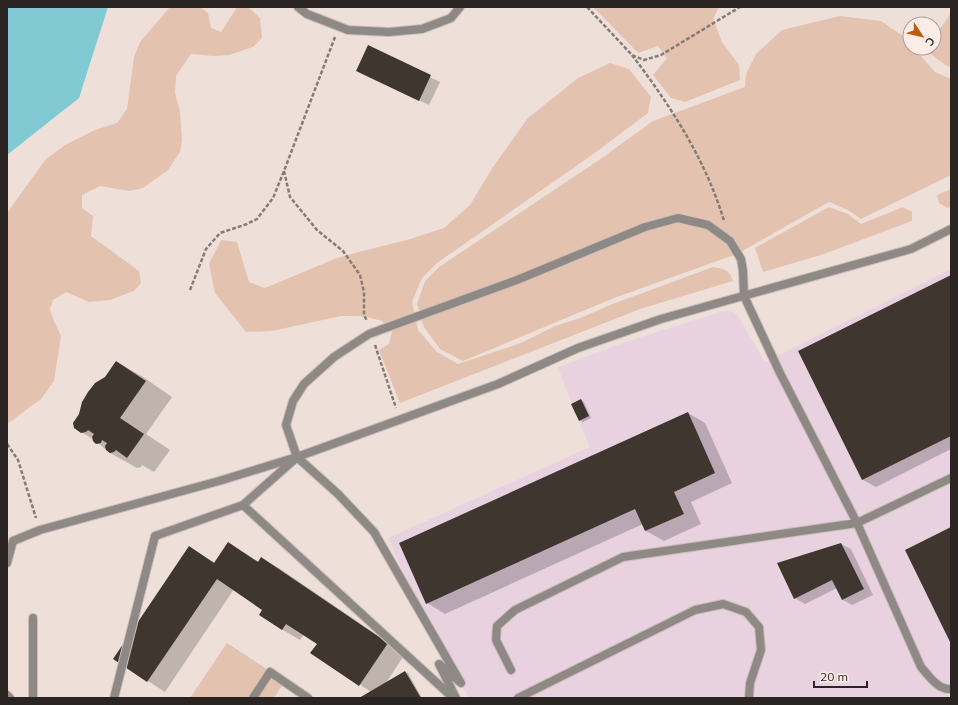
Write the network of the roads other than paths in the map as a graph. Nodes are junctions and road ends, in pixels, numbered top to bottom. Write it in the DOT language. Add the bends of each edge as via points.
graph roads {
  1 [pos="298,7"];
  2 [pos="460,7"];
  3 [pos="951,229"];
  4 [pos="744,296"];
  5 [pos="297,457"];
  6 [pos="951,478"];
  7 [pos="243,505"];
  8 [pos="857,523"];
  9 [pos="7,563"];
  10 [pos="33,618"];
  11 [pos="511,670"];
  12 [pos="460,683"];
  13 [pos="951,689"];
  14 [pos="7,695"];
  15 [pos="451,697"];
  16 [pos="10,698"];
  17 [pos="34,698"];
  18 [pos="114,698"];
  19 [pos="253,698"];
  20 [pos="308,698"];
  21 [pos="518,698"];
  22 [pos="749,698"];
  1 -- 2 [label="lane" via="307,14 348,30 389,32 422,29 451,18"];
  3 -- 4 [label="lane" via="911,249"];
  4 -- 5 [label="lane" via="661,319 578,348 498,384"];
  4 -- 5 [label="lane" via="741,259 730,241 708,225 678,218 645,227 517,280 371,333 334,357 304,384 293,401 286,425"];
  4 -- 8 [label="lane" via="780,373"];
  5 -- 7 [label="lane"];
  5 -- 9 [label="lane" via="40,530 13,542"];
  5 -- 12 [label="lane" via="338,494 374,532"];
  6 -- 8 [label="lane"];
  7 -- 15 [label="lane"];
  7 -- 18 [label="lane" via="155,536"];
  8 -- 11 [label="lane" via="623,557 515,610 497,626 496,640"];
  8 -- 13 [label="lane" via="921,667 935,683"];
  10 -- 17 [label="lane"];
  12 -- 15 [label="lane"];
  12 -- 15 [label="lane" via="438,664"];
  14 -- 16 [label="lane"];
  19 -- 20 [label="lane" via="270,672"];
  21 -- 22 [label="lane" via="696,610 723,604 746,612 759,628 761,650 750,683"];
}
